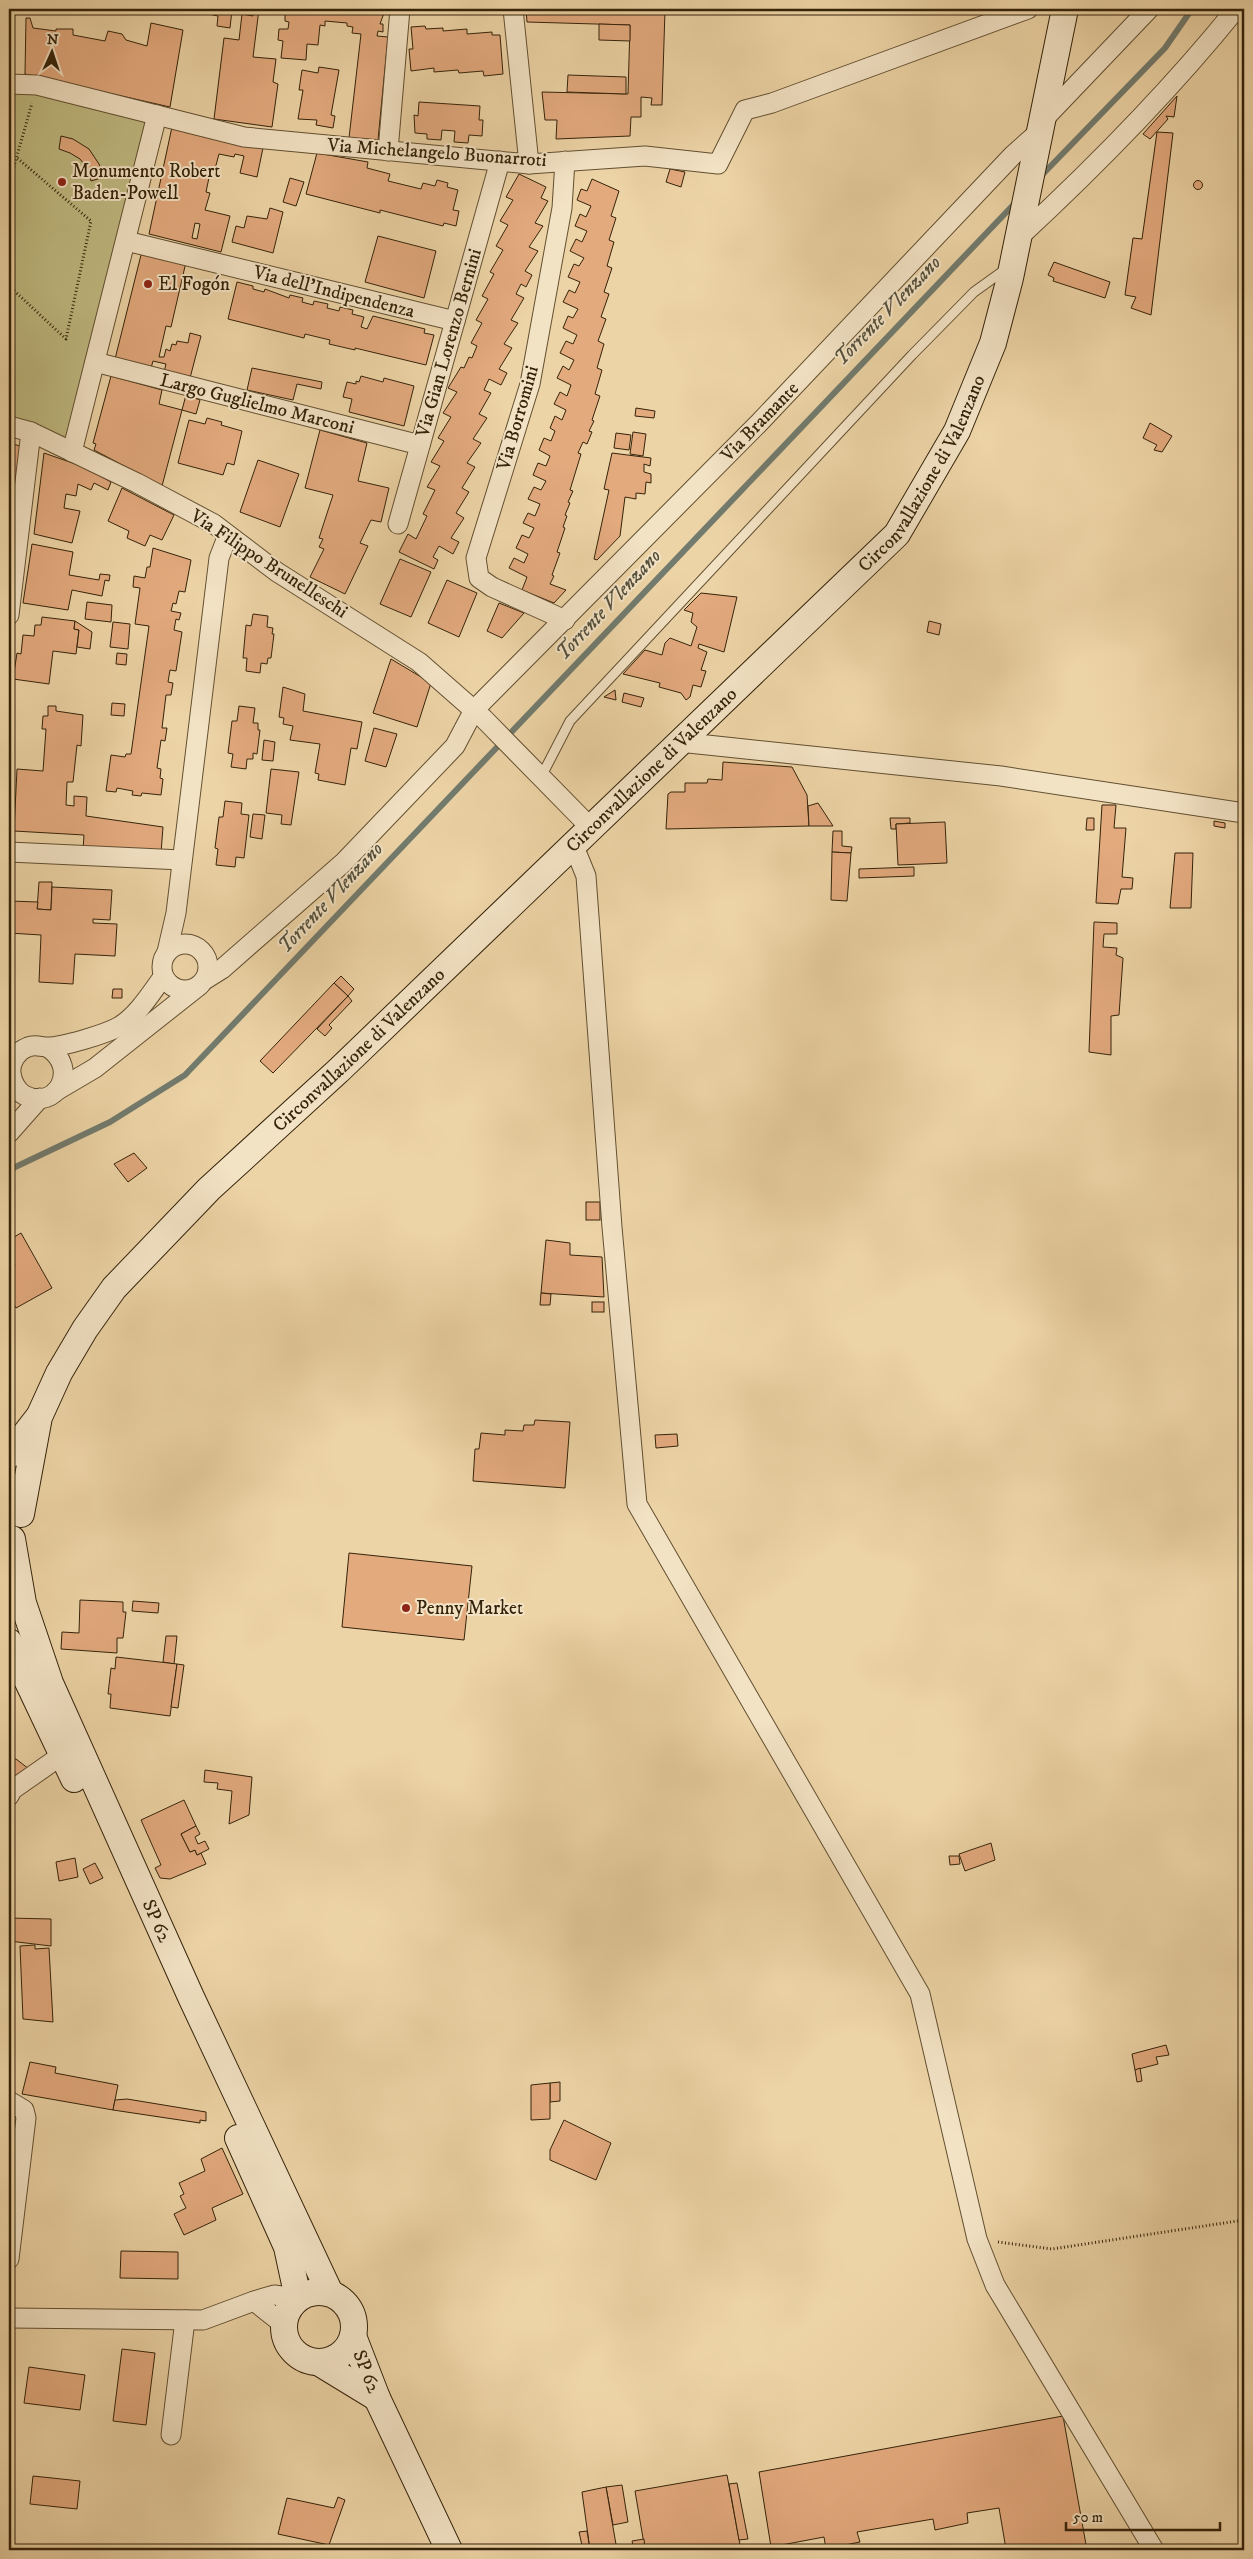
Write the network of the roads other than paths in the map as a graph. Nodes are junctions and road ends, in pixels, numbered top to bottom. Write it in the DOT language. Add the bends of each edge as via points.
graph roads {
  1 [pos="400,9"];
  2 [pos="513,9"];
  3 [pos="1028,9"];
  4 [pos="1065,9"];
  5 [pos="1148,9"];
  6 [pos="1236,9"];
  7 [pos="9,84"];
  8 [pos="157,115"];
  9 [pos="1041,131"];
  10 [pos="388,150"];
  11 [pos="500,161"];
  12 [pos="565,161"];
  13 [pos="529,164"];
  14 [pos="126,241"];
  15 [pos="1017,243"];
  16 [pos="455,321"];
  17 [pos="95,362"];
  18 [pos="9,426"];
  19 [pos="31,432"];
  20 [pos="420,445"];
  21 [pos="72,452"];
  22 [pos="398,524"];
  23 [pos="228,535"];
  24 [pos="9,611"];
  25 [pos="9,615"];
  26 [pos="565,620"];
  27 [pos="479,715"];
  28 [pos="679,742"];
  29 [pos="541,777"];
  30 [pos="1244,814"];
  31 [pos="581,836"];
  32 [pos="9,852"];
  33 [pos="182,860"];
  34 [pos="167,952"];
  35 [pos="163,978"];
  36 [pos="203,982"];
  37 [pos="18,1046"];
  38 [pos="47,1047"];
  39 [pos="12,1086"];
  40 [pos="48,1095"];
  41 [pos="9,1133"];
  42 [pos="39,1417"];
  43 [pos="9,1455"];
  44 [pos="9,1491"];
  45 [pos="21,1514"];
  46 [pos="10,1540"];
  47 [pos="9,1642"];
  48 [pos="62,1755"];
  49 [pos="10,1792"];
  50 [pos="9,2101"];
  51 [pos="9,2259"];
  52 [pos="330,2294"];
  53 [pos="298,2298"];
  54 [pos="254,2301"];
  55 [pos="9,2318"];
  56 [pos="185,2320"];
  57 [pos="283,2324"];
  58 [pos="353,2336"];
  59 [pos="318,2362"];
  60 [pos="378,2398"];
  61 [pos="171,2435"];
  62 [pos="449,2550"];
  63 [pos="1154,2550"];
  1 -- 10 [label="street"];
  2 -- 13 [label="street"];
  3 -- 12 [label="street, Via Michelangelo Buonarroti" via="745,110 718,164 645,156"];
  4 -- 9 [label="main road, Circonvallazione di Valenzano"];
  5 -- 9 [label="street, Via Bramante"];
  6 -- 15 [label="street" via="1190,66"];
  7 -- 8 [label="street" via="37,85"];
  8 -- 10 [label="street, Via Michelangelo Buonarroti" via="244,137"];
  8 -- 14 [label="street"];
  9 -- 15 [label="main road, Circonvallazione di Valenzano"];
  9 -- 26 [label="street, Via Bramante" via="1013,155 758,424"];
  10 -- 11 [label="street, Via Michelangelo Buonarroti"];
  11 -- 13 [label="street, Via Michelangelo Buonarroti"];
  11 -- 16 [label="street, Via Gian Lorenzo Bernini"];
  12 -- 13 [label="street, Via Michelangelo Buonarroti"];
  12 -- 26 [label="street, Via Borromini" via="562,208 530,384 476,558 478,578"];
  14 -- 16 [label="street, Via dell'Indipendenza"];
  14 -- 17 [label="street"];
  15 -- 28 [label="main road, Circonvallazione di Valenzano" via="993,343 957,431 897,534"];
  15 -- 29 [label="lane" via="570,721"];
  16 -- 20 [label="street, Via Gian Lorenzo Bernini"];
  17 -- 20 [label="street, Largo Guglielmo Marconi"];
  17 -- 21 [label="street"];
  18 -- 19 [label="street, Via Filippo Brunelleschi"];
  19 -- 21 [label="street, Via Filippo Brunelleschi"];
  19 -- 24 [label="street"];
  20 -- 22 [label="street, Via Gian Lorenzo Bernini"];
  21 -- 23 [label="street, Via Filippo Brunelleschi" via="137,483 214,524"];
  23 -- 27 [label="street, Via Filippo Brunelleschi" via="277,572 419,662"];
  23 -- 33 [label="street" via="219,558"];
  24 -- 25 [label="street"];
  26 -- 27 [label="street, Via Bramante"];
  27 -- 29 [label="street, Via Filippo Brunelleschi"];
  27 -- 36 [label="street, Via Bramante" via="455,746 343,863"];
  28 -- 30 [label="street" via="1001,776"];
  28 -- 31 [label="main road, Circonvallazione di Valenzano"];
  29 -- 31 [label="street, Via Filippo Brunelleschi"];
  31 -- 42 [label="main road, Circonvallazione di Valenzano" via="338,1072 210,1189 114,1288 59,1373"];
  31 -- 63 [label="street" via="638,1504 920,1994 977,2240 995,2285"];
  32 -- 33 [label="street"];
  33 -- 34 [label="street" via="176,913"];
  34 -- 35 [label="street" via="161,964"];
  34 -- 36 [label="street" via="184,944 198,948 208,967"];
  35 -- 36 [label="street" via="182,991"];
  35 -- 38 [label="street" via="121,1025 91,1037"];
  36 -- 40 [label="street, Via Bramante" via="95,1068"];
  37 -- 38 [label="street"];
  37 -- 39 [label="street" via="12,1063"];
  38 -- 40 [label="street" via="63,1064 64,1078"];
  39 -- 40 [label="street" via="26,1096"];
  40 -- 41 [label="street"];
  42 -- 43 [label="main road"];
  42 -- 45 [label="main road"];
  44 -- 45 [label="main road" via="19,1504"];
  45 -- 46 [label="main road" via="21,1523"];
  46 -- 52 [label="main road, SP 62" via="23,1603 50,1683 191,1997"];
  47 -- 48 [label="main road, SP 62"];
  48 -- 49 [label="street"];
  48 -- 53 [label="main road, SP 62" via="287,2247"];
  50 -- 51 [label="street" via="24,2110 26,2118"];
  52 -- 53 [label="main road" via="319,2292"];
  52 -- 58 [label="main road, SP 62" via="350,2310"];
  53 -- 54 [label="street" via="274,2295"];
  53 -- 57 [label="main road" via="286,2312"];
  54 -- 56 [label="street" via="203,2320"];
  54 -- 57 [label="street"];
  55 -- 56 [label="street"];
  56 -- 61 [label="street"];
  57 -- 59 [label="main road, SP 62" via="289,2346 302,2358"];
  58 -- 59 [label="main road, SP 62" via="340,2355 330,2361"];
  58 -- 60 [label="main road, SP 62"];
  59 -- 60 [label="main road, SP 62"];
  60 -- 62 [label="main road"];
}
